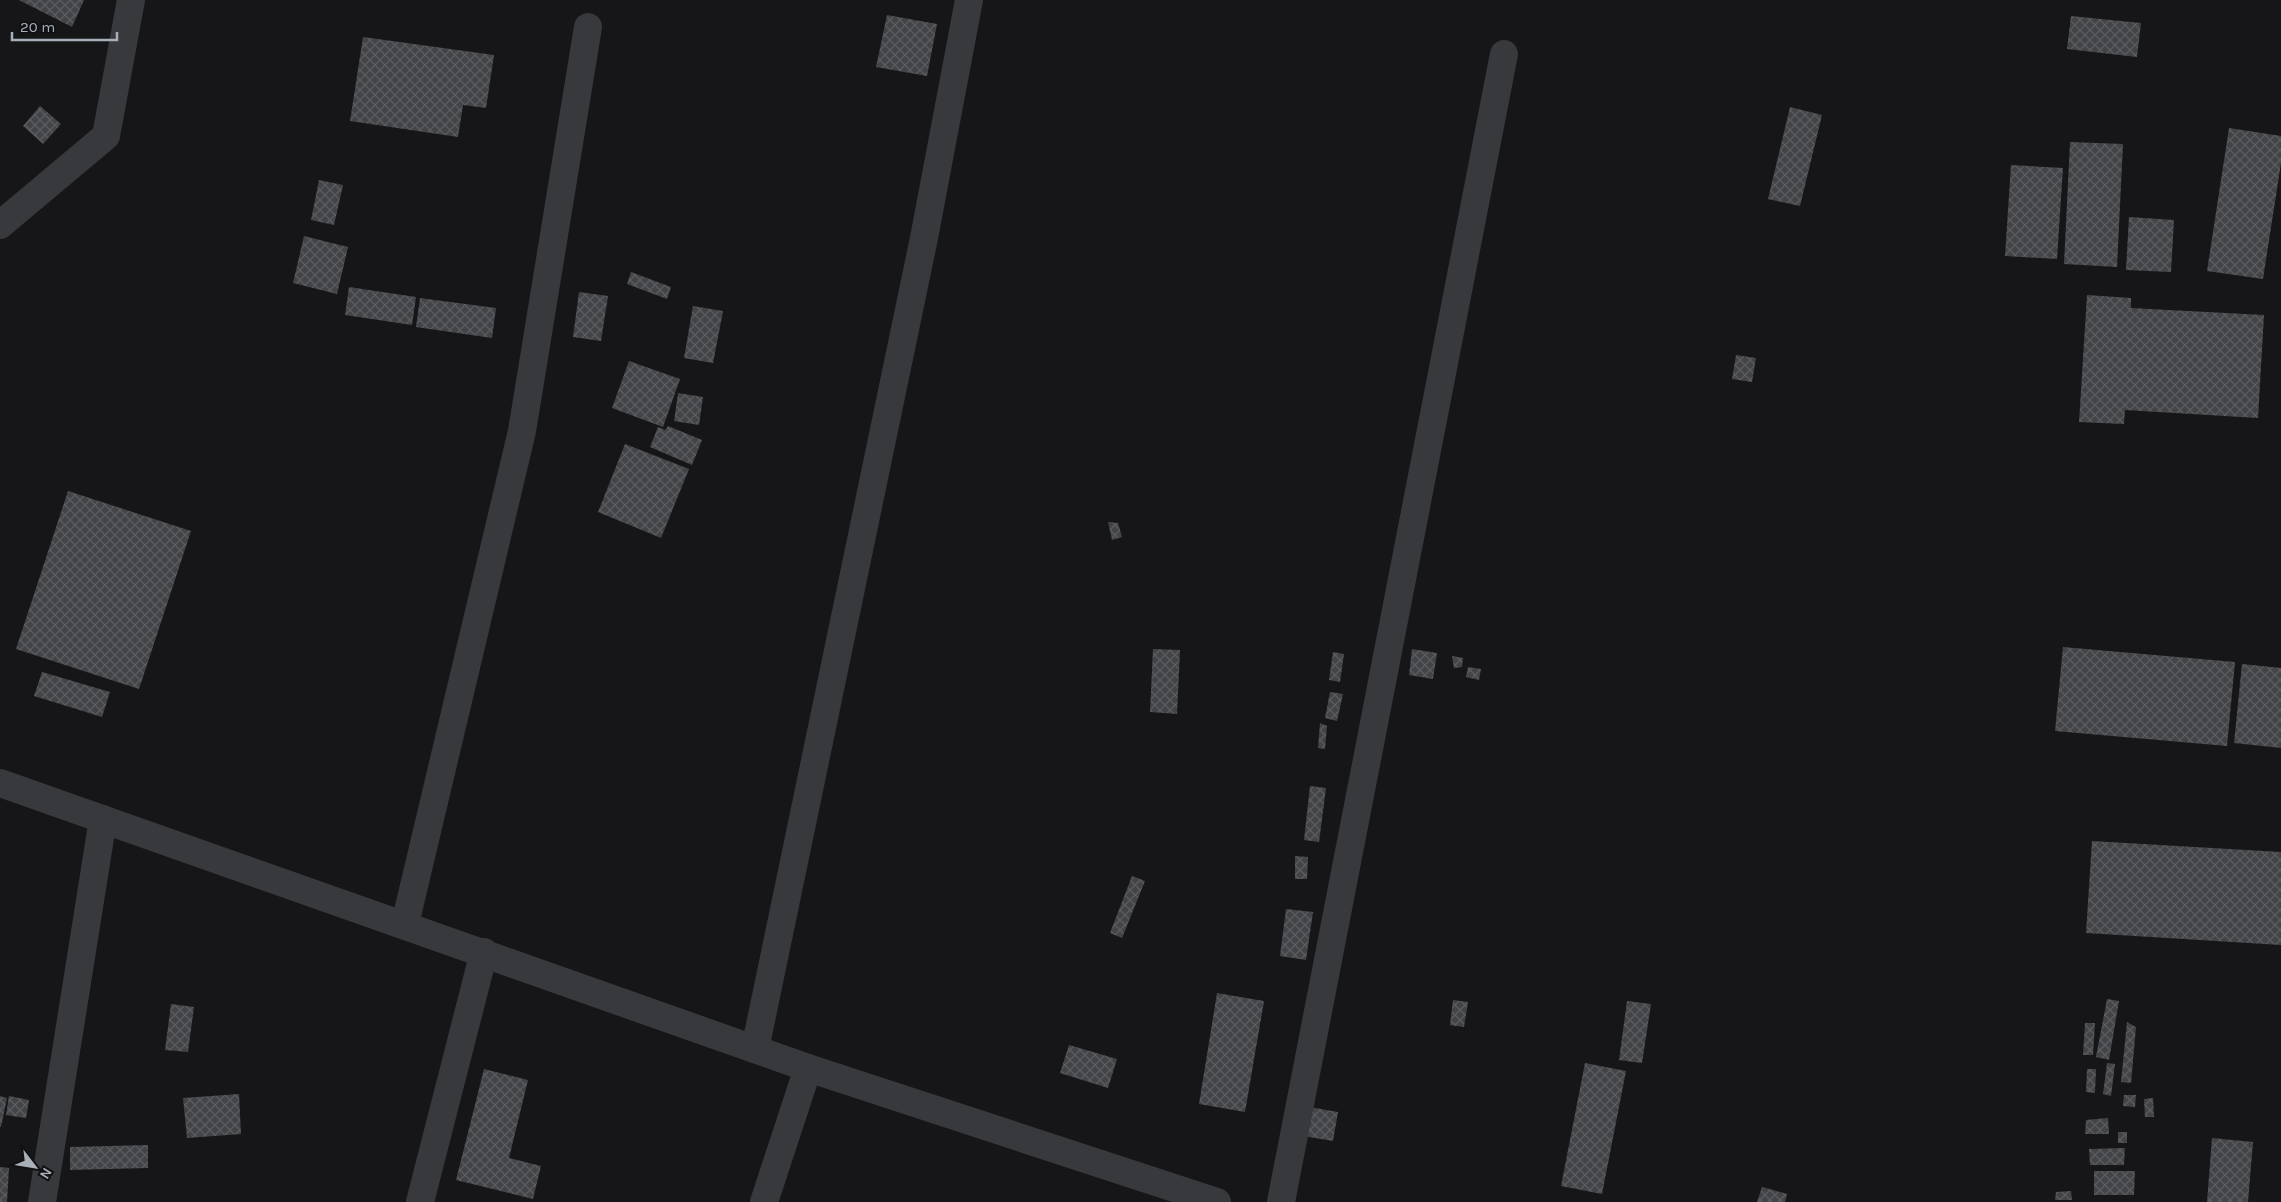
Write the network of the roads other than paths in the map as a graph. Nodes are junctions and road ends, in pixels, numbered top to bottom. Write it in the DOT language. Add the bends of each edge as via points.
graph roads {
  1 [pos="131,0"];
  2 [pos="969,0"];
  3 [pos="588,27"];
  4 [pos="1504,54"];
  5 [pos="0,225"];
  6 [pos="0,783"];
  7 [pos="103,819"];
  8 [pos="405,924"];
  9 [pos="484,952"];
  10 [pos="755,1049"];
  11 [pos="808,1068"];
  12 [pos="42,1202"];
  13 [pos="420,1202"];
  14 [pos="764,1202"];
  15 [pos="1218,1202"];
  16 [pos="1281,1202"];
  1 -- 5 [label="street" via="106,136"];
  2 -- 10 [label="street" via="924,238"];
  3 -- 8 [label="street" via="522,431"];
  4 -- 16 [label="street"];
  6 -- 7 [label="street"];
  7 -- 8 [label="street"];
  7 -- 12 [label="street"];
  8 -- 9 [label="street"];
  9 -- 10 [label="street"];
  9 -- 13 [label="street"];
  10 -- 11 [label="street"];
  11 -- 14 [label="street"];
  11 -- 15 [label="street"];
}
